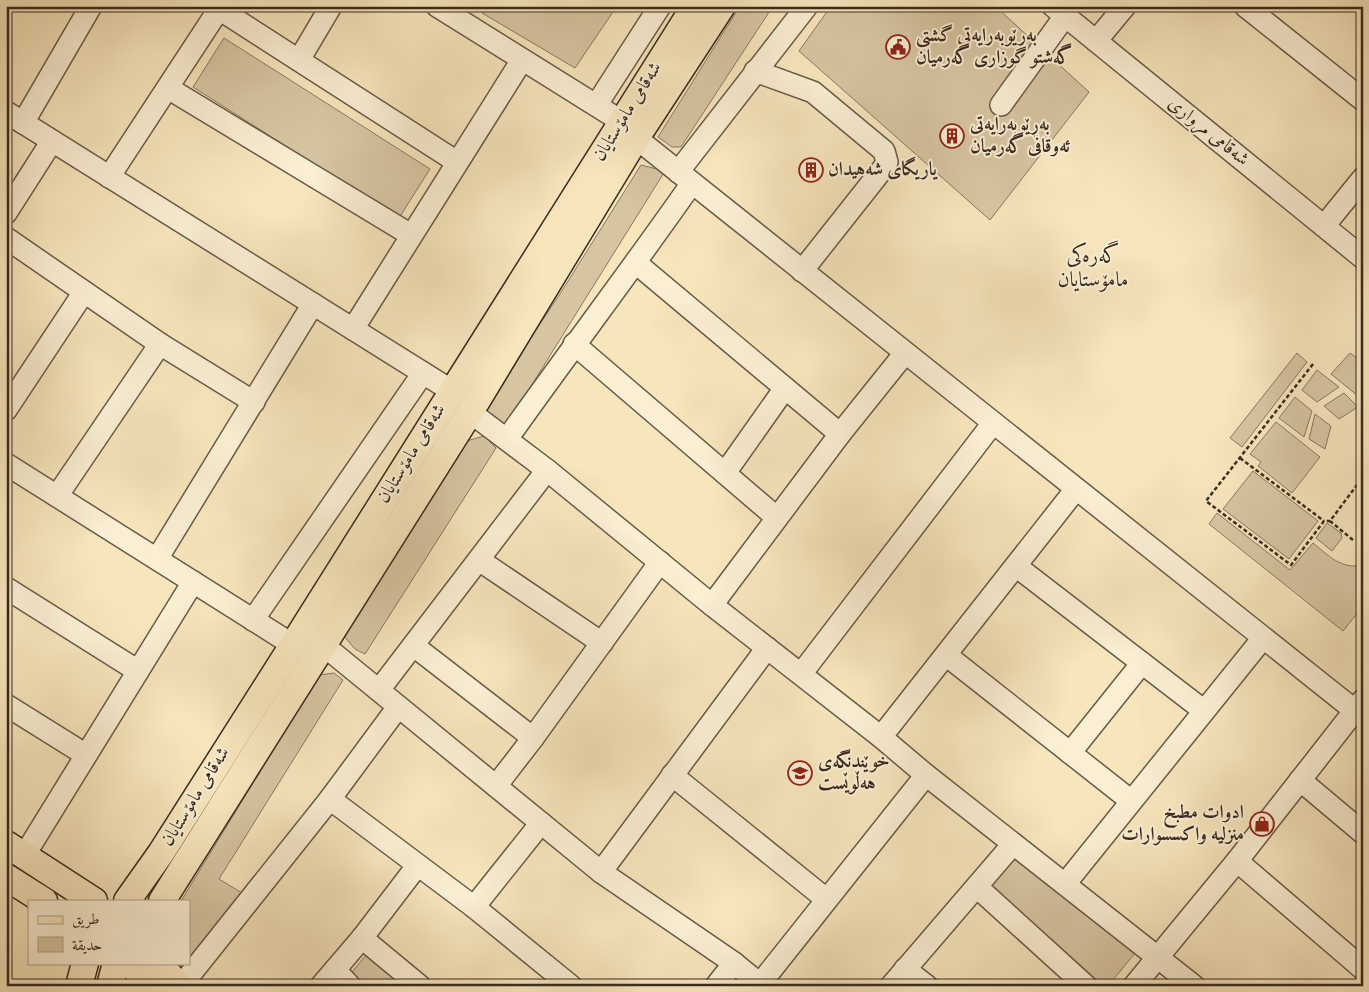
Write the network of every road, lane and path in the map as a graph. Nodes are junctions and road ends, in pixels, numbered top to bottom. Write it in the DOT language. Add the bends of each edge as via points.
graph roads {
  1 [pos="91,6"];
  2 [pos="331,6"];
  3 [pos="437,6"];
  4 [pos="660,6"];
  5 [pos="807,6"];
  6 [pos="1125,6"];
  7 [pos="1246,6"];
  8 [pos="220,7"];
  9 [pos="714,7"];
  10 [pos="1059,11"];
  11 [pos="1096,41"];
  12 [pos="298,60"];
  13 [pos="522,60"];
  14 [pos="756,72"];
  15 [pos="168,88"];
  16 [pos="1363,100"];
  17 [pos="597,104"];
  18 [pos="1001,105"];
  19 [pos="15,117"];
  20 [pos="628,130"];
  21 [pos="52,141"];
  22 [pos="456,162"];
  23 [pos="109,177"];
  24 [pos="685,177"];
  25 [pos="1363,178"];
  26 [pos="6,213"];
  27 [pos="1324,226"];
  28 [pos="411,235"];
  29 [pos="6,238"];
  30 [pos="1363,258"];
  31 [pos="636,263"];
  32 [pos="802,271"];
  33 [pos="84,292"];
  34 [pos="313,304"];
  35 [pos="353,329"];
  36 [pos="160,344"];
  37 [pos="574,344"];
  38 [pos="905,353"];
  39 [pos="1313,364"];
  40 [pos="423,373"];
  41 [pos="785,388"];
  42 [pos="452,391"];
  43 [pos="254,402"];
  44 [pos="6,410"];
  45 [pos="470,412"];
  46 [pos="993,423"];
  47 [pos="840,434"];
  48 [pos="507,439"];
  49 [pos="1240,458"];
  50 [pos="6,464"];
  51 [pos="547,470"];
  52 [pos="725,473"];
  53 [pos="1363,477"];
  54 [pos="1076,489"];
  55 [pos="57,496"];
  56 [pos="776,517"];
  57 [pos="1324,521"];
  58 [pos="1330,521"];
  59 [pos="1353,540"];
  60 [pos="157,559"];
  61 [pos="480,560"];
  62 [pos="660,562"];
  63 [pos="1016,566"];
  64 [pos="193,582"];
  65 [pos="6,588"];
  66 [pos="712,605"];
  67 [pos="253,620"];
  68 [pos="1263,638"];
  69 [pos="602,643"];
  70 [pos="322,644"];
  71 [pos="293,645"];
  72 [pos="414,646"];
  73 [pos="767,648"];
  74 [pos="946,655"];
  75 [pos="1142,663"];
  76 [pos="138,671"];
  77 [pos="801,674"];
  78 [pos="379,690"];
  79 [pos="6,705"];
  80 [pos="398,707"];
  81 [pos="1360,709"];
  82 [pos="1203,710"];
  83 [pos="881,736"];
  84 [pos="534,738"];
  85 [pos="1070,753"];
  86 [pos="86,755"];
  87 [pos="672,775"];
  88 [pos="926,775"];
  89 [pos="1300,780"];
  90 [pos="496,786"];
  91 [pos="330,799"];
  92 [pos="1130,800"];
  93 [pos="541,823"];
  94 [pos="1363,833"];
  95 [pos="1013,844"];
  96 [pos="15,850"];
  97 [pos="1237,861"];
  98 [pos="417,866"];
  99 [pos="601,872"];
  100 [pos="6,877"];
  101 [pos="1065,884"];
  102 [pos="978,887"];
  103 [pos="826,898"];
  104 [pos="42,900"];
  105 [pos="92,900"];
  106 [pos="128,900"];
  107 [pos="163,900"];
  108 [pos="474,907"];
  109 [pos="362,938"];
  110 [pos="1156,958"];
  111 [pos="734,963"];
  112 [pos="85,964"];
  113 [pos="116,964"];
  114 [pos="133,964"];
  115 [pos="161,964"];
  116 [pos="905,969"];
  117 [pos="1363,969"];
  118 [pos="335,970"];
  119 [pos="761,985"];
  120 [pos="79,986"];
  121 [pos="110,986"];
  122 [pos="146,986"];
  123 [pos="180,986"];
  124 [pos="321,986"];
  125 [pos="350,986"];
  126 [pos="420,986"];
  127 [pos="571,986"];
  128 [pos="716,986"];
  129 [pos="891,986"];
  130 [pos="927,986"];
  131 [pos="1086,986"];
  132 [pos="1134,986"];
  133 [pos="1194,986"];
  1 -- 19 [label="street"];
  2 -- 12 [label="street"];
  3 -- 13 [label="street"];
  4 -- 17 [label="street"];
  5 -- 14 [label="street"];
  6 -- 11 [label="street"];
  7 -- 16 [label="street"];
  8 -- 12 [label="street"];
  8 -- 15 [label="street"];
  9 -- 20 [label="main road, شەقامی مامۆستایان"];
  10 -- 11 [label="street, شەقامی مرواری"];
  10 -- 18 [label="street"];
  11 -- 27 [label="street, شەقامی مرواری"];
  12 -- 22 [label="street"];
  13 -- 17 [label="street"];
  13 -- 22 [label="street"];
  14 -- 24 [label="street"];
  14 -- 32 [label="street" via="813,92 886,156 885,166"];
  15 -- 23 [label="street"];
  15 -- 28 [label="street"];
  17 -- 20 [label="street"];
  19 -- 21 [label="street"];
  20 -- 24 [label="street"];
  20 -- 42 [label="main road, شەقامی مامۆستایان"];
  20 -- 45 [label="main road, شەقامی مامۆستایان"];
  21 -- 23 [label="street"];
  21 -- 26 [label="street"];
  22 -- 28 [label="street"];
  23 -- 34 [label="street"];
  24 -- 31 [label="street"];
  24 -- 32 [label="street"];
  25 -- 27 [label="street"];
  27 -- 30 [label="street, شەقامی مرواری"];
  28 -- 35 [label="street"];
  29 -- 33 [label="street"];
  31 -- 37 [label="street"];
  31 -- 41 [label="street"];
  32 -- 38 [label="street"];
  33 -- 36 [label="street"];
  33 -- 44 [label="street"];
  34 -- 35 [label="street"];
  34 -- 43 [label="street"];
  35 -- 40 [label="street"];
  36 -- 43 [label="street"];
  36 -- 55 [label="street"];
  37 -- 48 [label="street"];
  37 -- 52 [label="street"];
  38 -- 46 [label="street"];
  38 -- 47 [label="street"];
  39 -- 49 [label="path"];
  40 -- 42 [label="street"];
  40 -- 67 [label="street"];
  41 -- 47 [label="street"];
  41 -- 52 [label="street"];
  42 -- 71 [label="main road, شەقامی مامۆستایان"];
  43 -- 60 [label="street"];
  45 -- 48 [label="street"];
  45 -- 70 [label="main road, شەقامی مامۆستایان"];
  46 -- 54 [label="street"];
  46 -- 77 [label="street"];
  47 -- 56 [label="street"];
  48 -- 51 [label="street"];
  49 -- 57 [label="path"];
  49 -- 57 [label="path" via="1206,500 1291,565"];
  50 -- 55 [label="street"];
  51 -- 61 [label="street"];
  51 -- 62 [label="street"];
  52 -- 56 [label="street"];
  53 -- 58 [label="path"];
  54 -- 63 [label="street"];
  54 -- 68 [label="street"];
  55 -- 60 [label="street"];
  56 -- 66 [label="street"];
  57 -- 58 [label="path"];
  58 -- 59 [label="path"];
  60 -- 64 [label="street"];
  61 -- 69 [label="street"];
  61 -- 72 [label="street"];
  62 -- 66 [label="street"];
  62 -- 69 [label="street"];
  63 -- 74 [label="street"];
  63 -- 75 [label="street"];
  64 -- 67 [label="street"];
  64 -- 76 [label="street"];
  65 -- 76 [label="street"];
  66 -- 73 [label="street"];
  67 -- 71 [label="street"];
  68 -- 81 [label="street"];
  68 -- 82 [label="street"];
  69 -- 84 [label="street"];
  70 -- 78 [label="street"];
  70 -- 107 [label="main road, شەقامی مامۆستایان"];
  71 -- 106 [label="main road, شەقامی مامۆستایان"];
  72 -- 78 [label="street"];
  72 -- 84 [label="street"];
  73 -- 77 [label="street"];
  73 -- 87 [label="street"];
  74 -- 83 [label="street"];
  74 -- 85 [label="street"];
  75 -- 82 [label="street"];
  75 -- 85 [label="street"];
  76 -- 86 [label="street"];
  77 -- 83 [label="street"];
  78 -- 80 [label="street"];
  79 -- 86 [label="street"];
  80 -- 90 [label="street"];
  80 -- 91 [label="street"];
  81 -- 89 [label="street"];
  82 -- 92 [label="street"];
  83 -- 88 [label="street"];
  84 -- 90 [label="street"];
  85 -- 92 [label="street"];
  86 -- 96 [label="street"];
  87 -- 99 [label="street"];
  87 -- 103 [label="street"];
  88 -- 95 [label="street"];
  88 -- 103 [label="street"];
  89 -- 94 [label="street"];
  89 -- 97 [label="street"];
  90 -- 93 [label="street"];
  91 -- 98 [label="street"];
  91 -- 123 [label="street"];
  92 -- 101 [label="street"];
  93 -- 99 [label="street"];
  93 -- 108 [label="street"];
  95 -- 101 [label="street"];
  95 -- 102 [label="street"];
  96 -- 105 [label="main road"];
  97 -- 110 [label="street"];
  97 -- 117 [label="street"];
  98 -- 108 [label="street"];
  98 -- 109 [label="street"];
  99 -- 111 [label="street"];
  100 -- 104 [label="main road"];
  101 -- 110 [label="street"];
  102 -- 116 [label="street"];
  102 -- 131 [label="street"];
  103 -- 119 [label="street"];
  108 -- 127 [label="street"];
  109 -- 118 [label="street"];
  109 -- 126 [label="street"];
  110 -- 132 [label="street"];
  110 -- 133 [label="street"];
  111 -- 119 [label="street"];
  111 -- 128 [label="street"];
  112 -- 120 [label="main road"];
  113 -- 121 [label="main road"];
  114 -- 122 [label="main road"];
  115 -- 123 [label="main road"];
  116 -- 129 [label="street"];
  116 -- 130 [label="street"];
  118 -- 124 [label="street"];
  118 -- 125 [label="street"];
}
